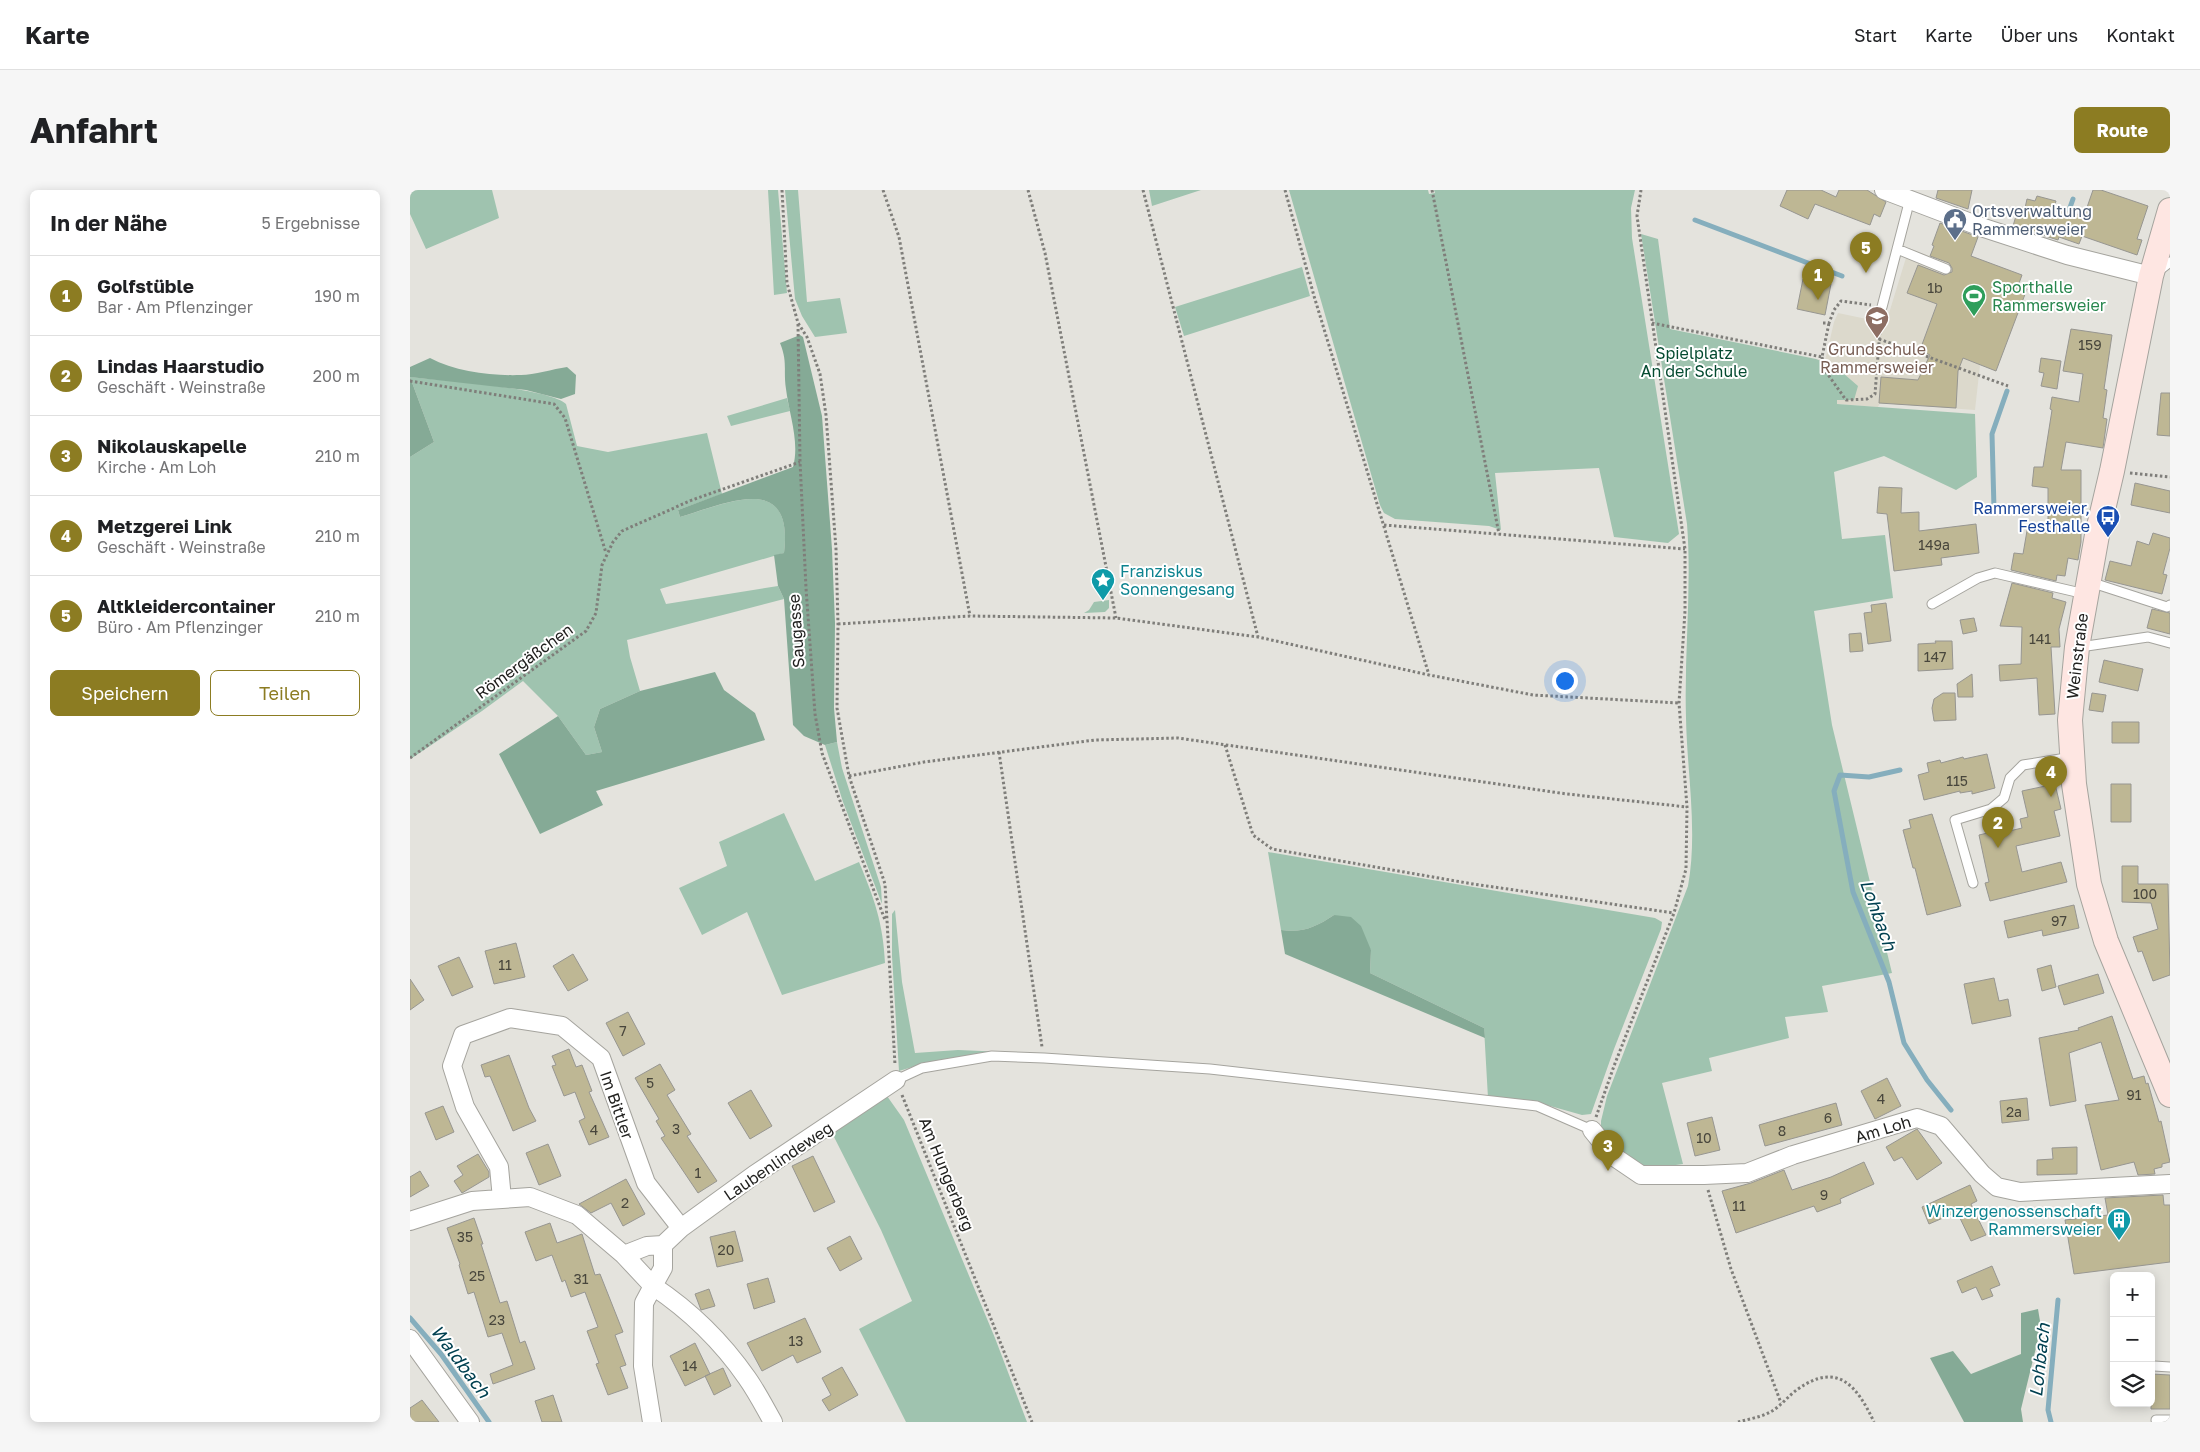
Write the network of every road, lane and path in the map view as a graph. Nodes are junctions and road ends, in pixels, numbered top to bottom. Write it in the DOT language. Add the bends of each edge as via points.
graph roads {
  1 [pos="782,190"];
  2 [pos="883,190"];
  3 [pos="1028,190"];
  4 [pos="1143,190"];
  5 [pos="1285,190"];
  6 [pos="1432,190"];
  7 [pos="1641,190"];
  8 [pos="1884,190"];
  9 [pos="1911,194"];
  10 [pos="2170,210"];
  11 [pos="1897,249"];
  12 [pos="1946,269"];
  13 [pos="2161,269"];
  14 [pos="1882,306"];
  15 [pos="1823,322"];
  16 [pos="798,323"];
  17 [pos="1652,323"];
  18 [pos="1829,323"];
  19 [pos="1879,339"];
  20 [pos="1822,357"];
  21 [pos="410,382"];
  22 [pos="2008,386"];
  23 [pos="800,461"];
  24 [pos="2112,471"];
  25 [pos="2170,477"];
  26 [pos="1384,525"];
  27 [pos="1499,534"];
  28 [pos="1685,549"];
  29 [pos="606,554"];
  30 [pos="2086,588"];
  31 [pos="1932,604"];
  32 [pos="2170,605"];
  33 [pos="970,616"];
  34 [pos="1116,618"];
  35 [pos="838,624"];
  36 [pos="1258,637"];
  37 [pos="2170,643"];
  38 [pos="2077,647"];
  39 [pos="1429,675"];
  40 [pos="1680,703"];
  41 [pos="1225,745"];
  42 [pos="998,752"];
  43 [pos="2072,757"];
  44 [pos="410,758"];
  45 [pos="849,776"];
  46 [pos="1687,807"];
  47 [pos="1973,882"];
  48 [pos="1674,914"];
  49 [pos="887,925"];
  50 [pos="1044,1058"];
  51 [pos="2164,1066"];
  52 [pos="896,1080"];
  53 [pos="2170,1095"];
  54 [pos="1592,1130"];
  55 [pos="1704,1175"];
  56 [pos="2170,1184"];
  57 [pos="502,1199"];
  58 [pos="410,1221"];
  59 [pos="680,1228"];
  60 [pos="663,1245"];
  61 [pos="624,1254"];
  62 [pos="653,1286"];
  63 [pos="410,1339"];
  64 [pos="2155,1366"];
  65 [pos="2170,1368"];
  66 [pos="1781,1402"];
  67 [pos="2156,1420"];
  68 [pos="2170,1420"];
  69 [pos="470,1422"];
  70 [pos="652,1422"];
  71 [pos="773,1422"];
  72 [pos="1032,1422"];
  73 [pos="1738,1422"];
  74 [pos="1874,1422"];
  1 -- 16 [label="path" via="787,283"];
  2 -- 33 [label="path" via="899,237"];
  3 -- 34 [label="path" via="1045,253"];
  4 -- 36 [label="path"];
  5 -- 26 [label="path"];
  6 -- 27 [label="path"];
  7 -- 17 [label="path" via="1637,216"];
  8 -- 9 [label="street"];
  9 -- 11 [label="lane"];
  9 -- 13 [label="street" via="1984,228 2067,255"];
  10 -- 13 [label="street, Weinstraße"];
  11 -- 12 [label="lane"];
  11 -- 14 [label="lane"];
  13 -- 24 [label="street, Weinstraße"];
  14 -- 18 [label="path" via="1841,301"];
  14 -- 19 [label="path"];
  15 -- 18 [label="path"];
  16 -- 23 [label="path, Saugasse"];
  16 -- 35 [label="path, Am Hungerberg" via="807,337 820,374 826,415"];
  17 -- 20 [label="path"];
  17 -- 28 [label="path"];
  18 -- 20 [label="path"];
  19 -- 20 [label="path" via="1875,394 1867,399 1846,400 1827,374"];
  19 -- 22 [label="path"];
  21 -- 29 [label="path" via="554,404 564,418"];
  23 -- 29 [label="path, Römergäßchen" via="692,500 622,531"];
  23 -- 49 [label="path, Saugasse" via="814,714 822,753"];
  24 -- 25 [label="path"];
  24 -- 30 [label="street, Weinstraße"];
  26 -- 27 [label="path"];
  26 -- 39 [label="path"];
  27 -- 28 [label="path"];
  28 -- 40 [label="path"];
  29 -- 44 [label="path, Römergäßchen" via="599,576 596,613 586,631"];
  30 -- 31 [label="lane" via="1995,573 1978,578"];
  30 -- 32 [label="lane" via="2167,607"];
  30 -- 38 [label="street, Weinstraße"];
  33 -- 34 [label="path"];
  33 -- 35 [label="path"];
  34 -- 36 [label="path"];
  35 -- 45 [label="path, Am Hungerberg" via="837,708"];
  36 -- 39 [label="path"];
  37 -- 38 [label="lane" via="2148,637"];
  38 -- 43 [label="street, Weinstraße" via="2070,720"];
  39 -- 40 [label="path" via="1533,695"];
  40 -- 46 [label="path"];
  41 -- 42 [label="path" via="1178,738 1095,740"];
  41 -- 46 [label="path" via="1567,794"];
  41 -- 48 [label="path" via="1253,835 1272,849"];
  42 -- 45 [label="path"];
  42 -- 50 [label="path"];
  43 -- 47 [label="lane" via="2023,765 2010,778 2004,798 1991,809 1955,820"];
  43 -- 51 [label="street, Weinstraße" via="2089,884 2106,940"];
  45 -- 49 [label="path, Am Hungerberg" via="885,884"];
  46 -- 48 [label="path" via="1686,869"];
  48 -- 54 [label="path"];
  49 -- 52 [label="path, Am Hungerberg"];
  50 -- 52 [label="lane" via="992,1056 922,1068"];
  50 -- 54 [label="lane" via="1210,1069 1537,1106"];
  51 -- 53 [label="street, Weinstraße"];
  52 -- 59 [label="street, Laubenlindeweg"];
  52 -- 72 [label="path, Am Hungerberg"];
  54 -- 55 [label="street, Am Loh" via="1612,1156 1641,1175"];
  55 -- 56 [label="street, Am Loh" via="1747,1173 1793,1155 1917,1118 1941,1126 1982,1174 1997,1186 2020,1192"];
  55 -- 66 [label="path" via="1731,1268"];
  57 -- 58 [label="street" via="472,1201"];
  57 -- 59 [label="street, Im Bittler" via="500,1167 465,1107 452,1066 463,1035 510,1018 562,1026 601,1058 646,1183"];
  57 -- 61 [label="street" via="530,1197 577,1215"];
  59 -- 60 [label="street, Laubenlindeweg"];
  60 -- 61 [label="street" via="647,1246"];
  60 -- 62 [label="street" via="663,1268"];
  61 -- 62 [label="street"];
  62 -- 70 [label="street" via="644,1303 643,1366"];
  62 -- 71 [label="street" via="709,1332 747,1378"];
  63 -- 69 [label="street"];
  64 -- 65 [label="lane"];
  66 -- 73 [label="path" via="1772,1411"];
  66 -- 74 [label="path" via="1799,1388 1823,1377 1834,1377 1855,1389"];
  67 -- 68 [label="lane"];
}
